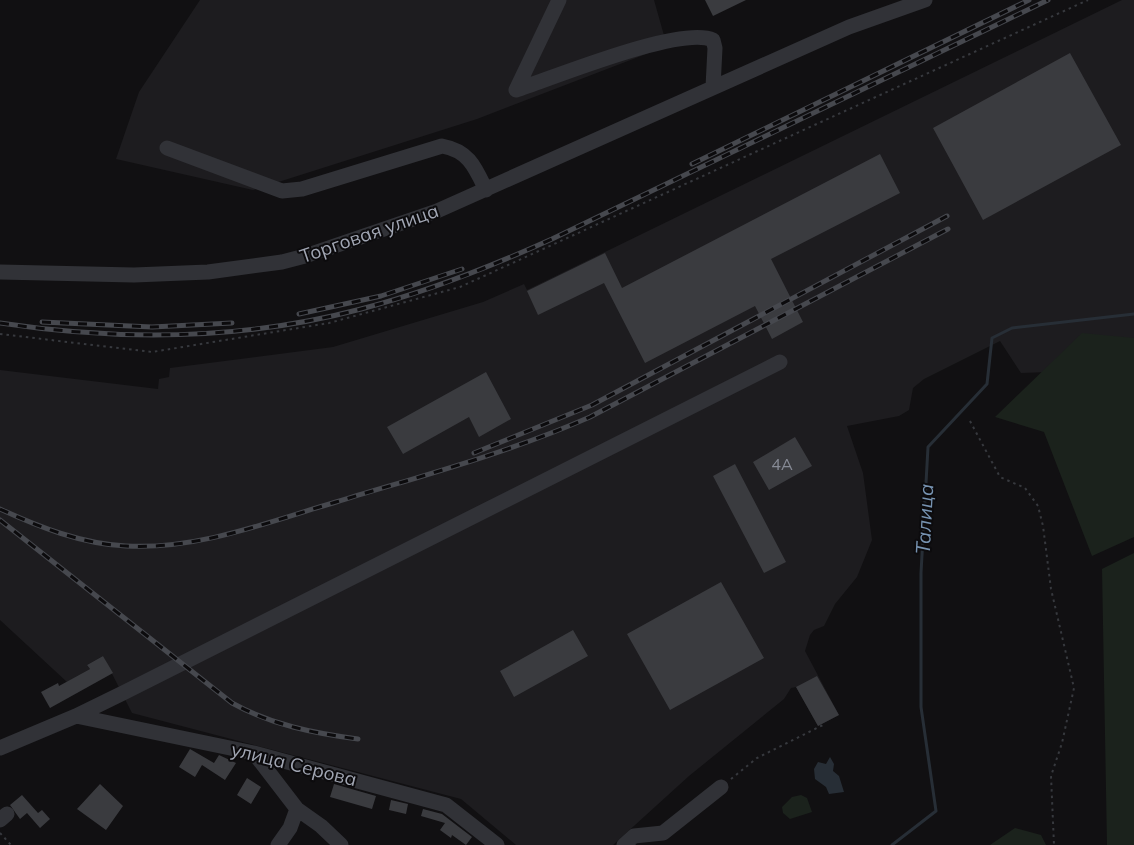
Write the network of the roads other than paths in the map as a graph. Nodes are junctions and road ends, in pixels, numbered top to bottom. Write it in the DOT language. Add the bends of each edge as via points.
graph roads {
  1 [pos="559,0"];
  2 [pos="925,0"];
  3 [pos="713,88"];
  4 [pos="167,148"];
  5 [pos="486,190"];
  6 [pos="0,272"];
  7 [pos="780,362"];
  8 [pos="76,716"];
  9 [pos="0,748"];
  10 [pos="254,753"];
  11 [pos="721,786"];
  12 [pos="297,810"];
  13 [pos="278,845"];
  14 [pos="341,845"];
  15 [pos="498,845"];
  16 [pos="624,845"];
  1 -- 3 [label="street" via="516,90 653,44 692,36 713,40"];
  2 -- 3 [label="street, Торговая улица" via="848,27"];
  3 -- 5 [label="street, Торговая улица"];
  4 -- 5 [label="street" via="282,192 302,189 442,146 468,157"];
  5 -- 6 [label="street, Торговая улица" via="399,224 282,262 234,270 175,274"];
  7 -- 8 [label="street"];
  8 -- 9 [label="street"];
  8 -- 10 [label="street, улица Серова"];
  10 -- 12 [label="street"];
  10 -- 15 [label="street, улица Серова" via="446,805"];
  11 -- 16 [label="street" via="664,833 634,836"];
  12 -- 13 [label="street"];
  12 -- 14 [label="street"];
}
